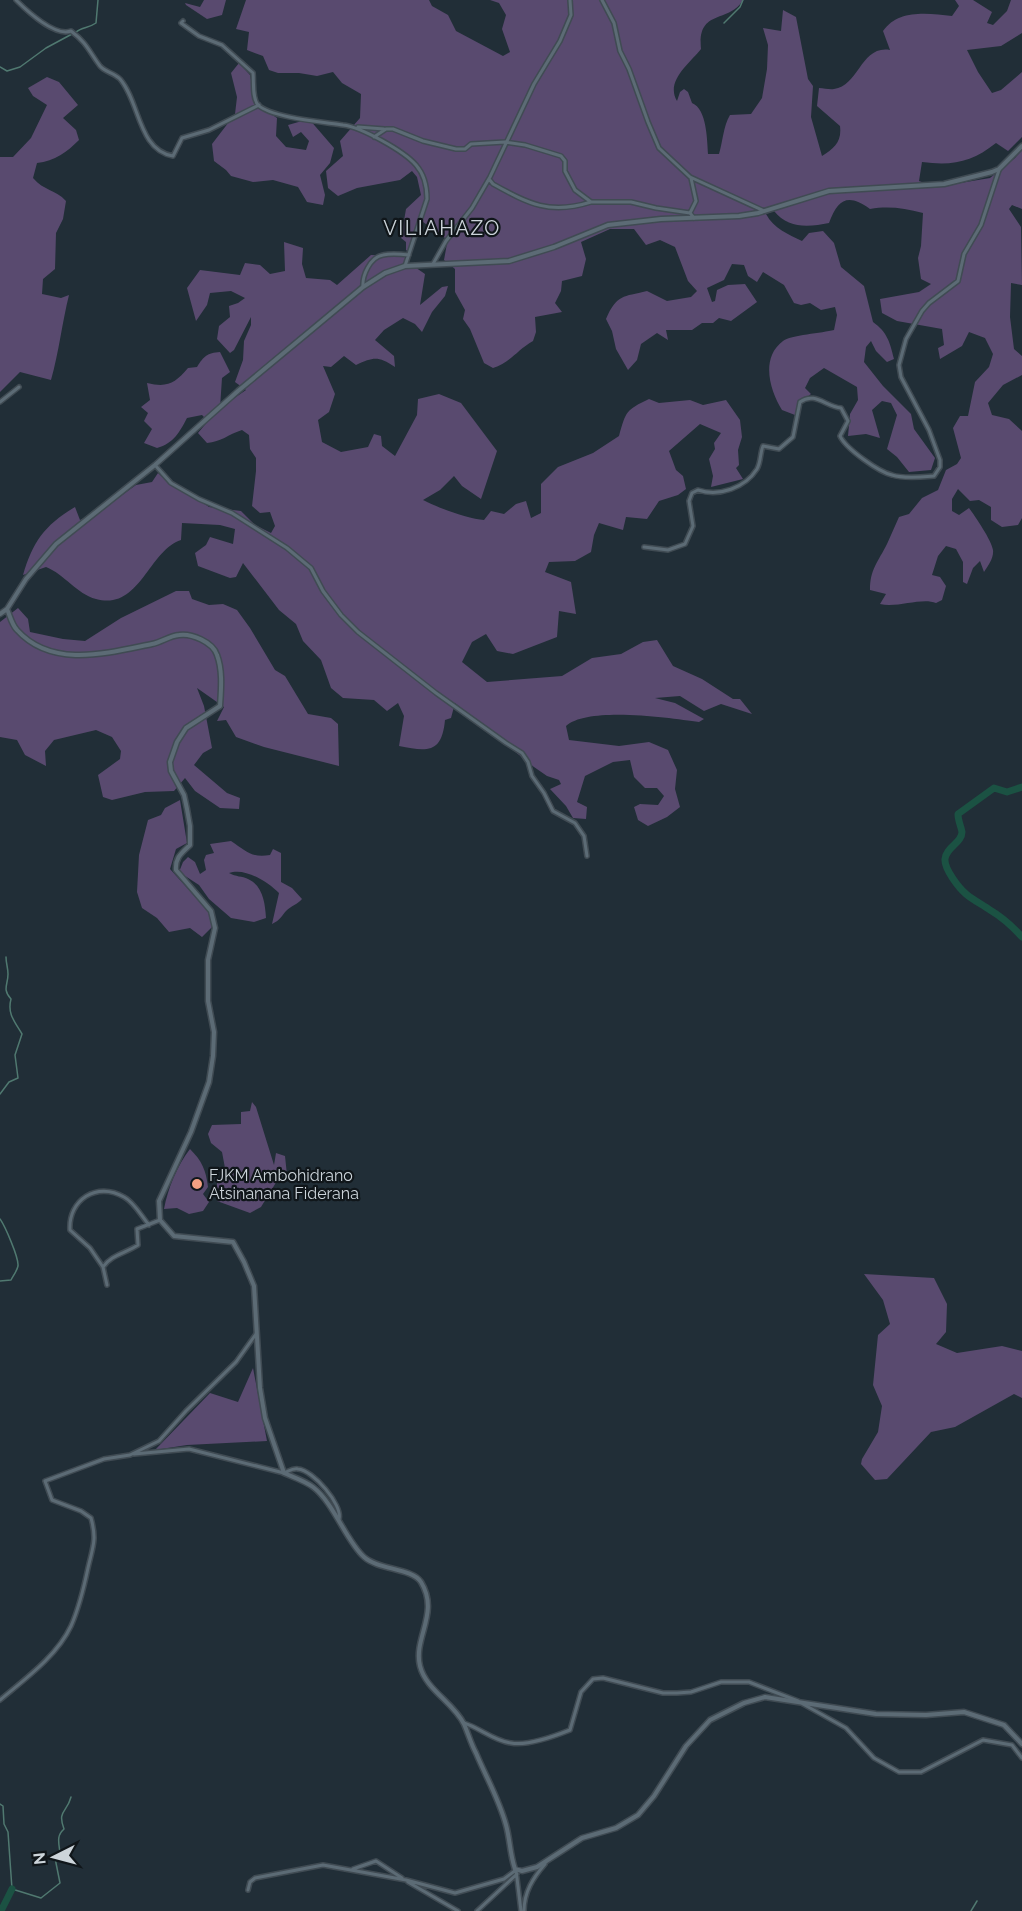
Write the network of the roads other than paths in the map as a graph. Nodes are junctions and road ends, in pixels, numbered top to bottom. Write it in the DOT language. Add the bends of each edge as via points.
graph roads {
  1 [pos="16,0"];
  2 [pos="570,0"];
  3 [pos="602,0"];
  4 [pos="183,21"];
  5 [pos="259,105"];
  6 [pos="356,127"];
  7 [pos="386,129"];
  8 [pos="374,137"];
  9 [pos="505,142"];
  10 [pos="1022,146"];
  11 [pos="999,169"];
  12 [pos="690,177"];
  13 [pos="489,179"];
  14 [pos="591,202"];
  15 [pos="764,211"];
  16 [pos="690,213"];
  17 [pos="694,218"];
  18 [pos="409,255"];
  19 [pos="433,264"];
  20 [pos="405,266"];
  21 [pos="363,287"];
  22 [pos="19,387"];
  23 [pos="0,402"];
  24 [pos="155,465"];
  25 [pos="644,547"];
  26 [pos="7,609"];
  27 [pos="0,615"];
  28 [pos="587,856"];
  29 [pos="160,1220"];
  30 [pos="149,1226"];
  31 [pos="103,1267"];
  32 [pos="107,1285"];
  33 [pos="257,1333"];
  34 [pos="130,1455"];
  35 [pos="284,1473"];
  36 [pos="339,1519"];
  37 [pos="0,1700"];
  38 [pos="805,1705"];
  39 [pos="464,1723"];
  40 [pos="1022,1744"];
  41 [pos="1022,1758"];
  42 [pos="546,1862"];
  43 [pos="352,1870"];
  44 [pos="516,1872"];
  45 [pos="406,1880"];
  46 [pos="248,1890"];
  47 [pos="458,1911"];
  48 [pos="477,1911"];
  49 [pos="522,1911"];
  1 -- 5 [label="street" via="39,20 84,40 101,68 120,79 149,140 165,154 173,156 182,138 209,130"];
  2 -- 9 [label="street" via="571,15 560,41"];
  3 -- 12 [label="street" via="612,17 620,51 657,143"];
  4 -- 5 [label="street" via="181,24 187,29 228,49 253,73 255,100"];
  5 -- 6 [label="street" via="297,118"];
  6 -- 7 [label="street"];
  6 -- 8 [label="street"];
  7 -- 8 [label="street"];
  7 -- 9 [label="street" via="456,149"];
  8 -- 18 [label="street" via="416,165 427,189 425,210"];
  9 -- 13 [label="street"];
  9 -- 14 [label="street" via="561,156 575,190"];
  10 -- 11 [label="street"];
  11 -- 15 [label="street" via="944,184 829,191"];
  11 -- 25 [label="street" via="981,225 964,254 961,277 921,311 901,354 901,377 940,460 934,476 893,476 862,459 840,436 848,421 844,411 807,398 800,402 790,440 779,449 763,446 757,469 742,484 733,490 692,493 689,501 693,526 685,544 668,550"];
  12 -- 15 [label="street"];
  12 -- 16 [label="street" via="696,201"];
  13 -- 14 [label="street" via="537,206 567,208"];
  13 -- 19 [label="street"];
  14 -- 16 [label="street" via="631,202"];
  15 -- 17 [label="street"];
  16 -- 17 [label="street"];
  17 -- 19 [label="street" via="608,225 509,261"];
  18 -- 20 [label="street"];
  18 -- 21 [label="street" via="377,257 363,276"];
  19 -- 20 [label="street"];
  20 -- 21 [label="street"];
  21 -- 24 [label="street"];
  22 -- 23 [label="street"];
  24 -- 26 [label="street" via="56,544"];
  24 -- 28 [label="street" via="171,483 232,513 286,548 310,568 329,599 358,632 522,753 554,811 575,823 584,836"];
  26 -- 27 [label="street"];
  26 -- 29 [label="street" via="15,628 27,639 57,654 117,652 182,634 210,645 217,655 220,706 186,728 170,762 184,795 190,826 190,845 178,856 176,870 211,911 215,928 208,960 213,1056 209,1082 191,1132 159,1201"];
  29 -- 30 [label="street"];
  29 -- 33 [label="street" via="174,1236 233,1242 254,1286"];
  30 -- 31 [label="street" via="138,1229 138,1245 110,1258"];
  30 -- 31 [label="street" via="125,1197 97,1191 78,1201 70,1230"];
  31 -- 32 [label="street"];
  33 -- 34 [label="street" via="236,1362 159,1441"];
  33 -- 35 [label="street" via="265,1418"];
  34 -- 35 [label="street" via="189,1449"];
  34 -- 37 [label="street" via="104,1459 45,1481 52,1500 91,1518 96,1534 70,1628 31,1674"];
  35 -- 36 [label="street" via="313,1487"];
  35 -- 36 [label="street" via="295,1468 309,1473 334,1498"];
  36 -- 39 [label="street" via="363,1557 420,1581 428,1605 418,1657 420,1667 425,1679"];
  38 -- 39 [label="street" via="749,1682 721,1682 677,1694 603,1678 593,1679 580,1692 570,1730 550,1738 512,1744"];
  38 -- 40 [label="street" via="876,1714 964,1712 1004,1725"];
  38 -- 41 [label="street" via="846,1728 873,1758 899,1772 921,1772 983,1740 1012,1745"];
  38 -- 42 [label="street" via="765,1697 710,1719 638,1815 616,1828 582,1838"];
  39 -- 44 [label="street" via="499,1804"];
  42 -- 44 [label="street"];
  42 -- 49 [label="street" via="533,1878"];
  43 -- 45 [label="street"];
  43 -- 45 [label="street" via="376,1861"];
  43 -- 46 [label="street" via="323,1865 277,1872 255,1878"];
  44 -- 45 [label="street" via="454,1893"];
  44 -- 48 [label="street"];
  44 -- 49 [label="street"];
  45 -- 47 [label="street"];
}
